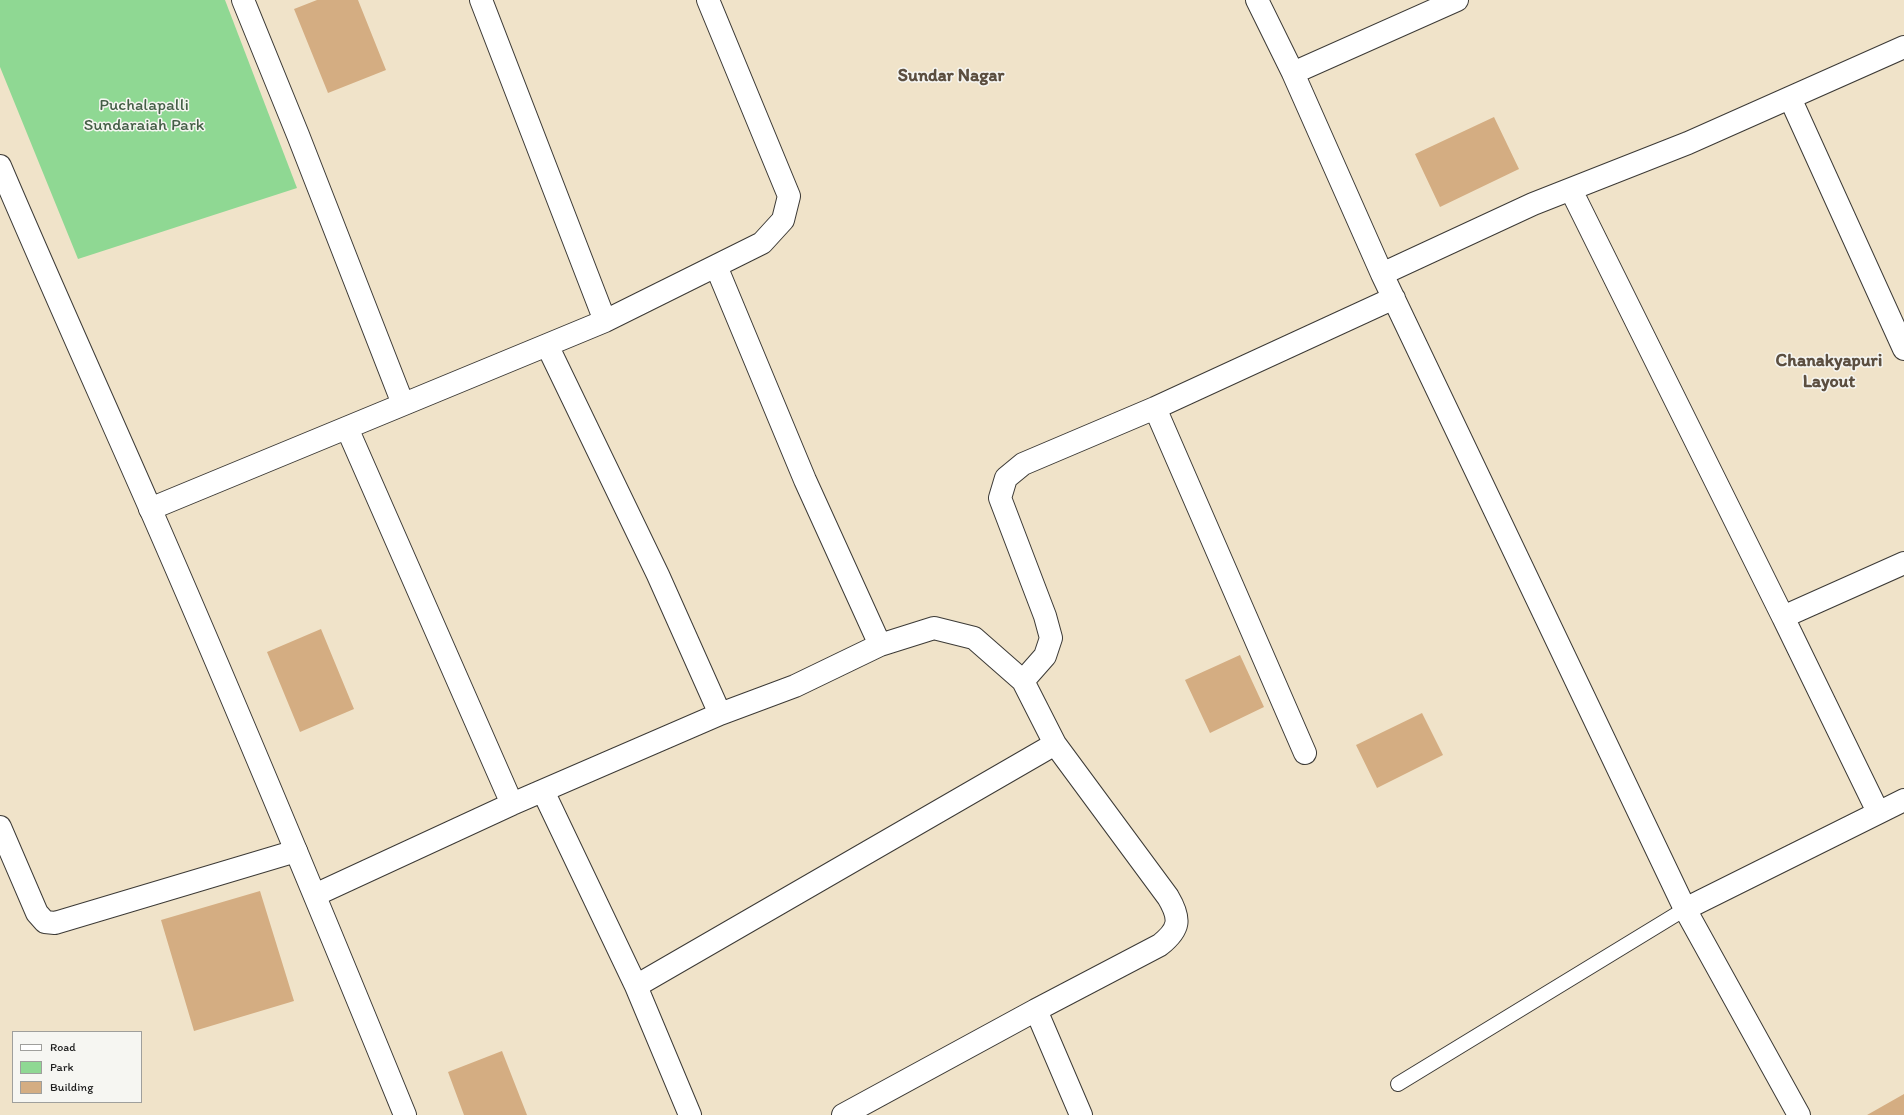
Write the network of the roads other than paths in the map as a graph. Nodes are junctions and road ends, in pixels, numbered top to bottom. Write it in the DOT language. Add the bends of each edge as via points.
graph roads {
  1 [pos="242,0"];
  2 [pos="481,0"];
  3 [pos="708,0"];
  4 [pos="1257,0"];
  5 [pos="1457,0"];
  6 [pos="1904,47"];
  7 [pos="1293,73"];
  8 [pos="1790,98"];
  9 [pos="0,166"];
  10 [pos="1571,190"];
  11 [pos="716,266"];
  12 [pos="1382,274"];
  13 [pos="1394,298"];
  14 [pos="605,321"];
  15 [pos="547,346"];
  16 [pos="1904,349"];
  17 [pos="403,404"];
  18 [pos="1155,408"];
  19 [pos="347,428"];
  20 [pos="150,509"];
  21 [pos="1904,563"];
  22 [pos="1783,617"];
  23 [pos="880,645"];
  24 [pos="1023,681"];
  25 [pos="720,714"];
  26 [pos="1055,744"];
  27 [pos="1305,753"];
  28 [pos="543,791"];
  29 [pos="1904,801"];
  30 [pos="512,804"];
  31 [pos="1878,812"];
  32 [pos="0,828"];
  33 [pos="296,851"];
  34 [pos="315,895"];
  35 [pos="1684,909"];
  36 [pos="636,986"];
  37 [pos="1036,1010"];
  38 [pos="1398,1084"];
  39 [pos="405,1115"];
  40 [pos="690,1115"];
  41 [pos="843,1115"];
  42 [pos="1081,1115"];
  43 [pos="1799,1115"];
  1 -- 17 [label="street" via="298,134"];
  2 -- 14 [label="street"];
  3 -- 11 [label="street" via="789,196 783,220 762,243"];
  4 -- 7 [label="street"];
  5 -- 7 [label="street"];
  6 -- 8 [label="street"];
  7 -- 12 [label="street"];
  8 -- 10 [label="street"];
  8 -- 16 [label="street"];
  9 -- 20 [label="street"];
  10 -- 12 [label="street" via="1533,204"];
  10 -- 22 [label="street"];
  11 -- 14 [label="street"];
  11 -- 23 [label="street" via="804,480"];
  12 -- 13 [label="street"];
  13 -- 18 [label="street"];
  13 -- 35 [label="street"];
  14 -- 15 [label="street"];
  15 -- 17 [label="street"];
  15 -- 25 [label="street" via="658,576"];
  17 -- 19 [label="street"];
  18 -- 24 [label="street" via="1023,464 1006,478 1000,498 1051,638 1045,656"];
  18 -- 27 [label="street"];
  19 -- 20 [label="street"];
  19 -- 30 [label="street"];
  20 -- 33 [label="street"];
  21 -- 22 [label="street"];
  22 -- 31 [label="street"];
  23 -- 24 [label="street" via="934,628 974,638"];
  23 -- 25 [label="street" via="795,686"];
  24 -- 26 [label="street"];
  25 -- 28 [label="street"];
  26 -- 36 [label="street"];
  26 -- 37 [label="street" via="1168,897 1176,911 1176,923 1171,936 1160,945"];
  28 -- 30 [label="street"];
  28 -- 36 [label="street"];
  29 -- 31 [label="street"];
  30 -- 34 [label="street"];
  31 -- 35 [label="street"];
  32 -- 33 [label="street" via="37,913 45,922 55,923"];
  33 -- 34 [label="street"];
  34 -- 39 [label="street"];
  35 -- 38 [label="lane"];
  35 -- 43 [label="street"];
  36 -- 40 [label="street"];
  37 -- 41 [label="street"];
  37 -- 42 [label="street"];
}
